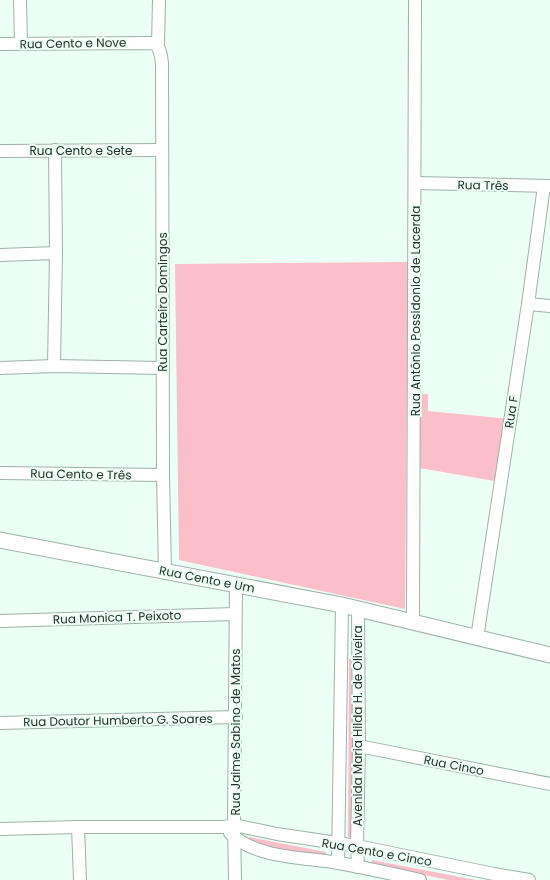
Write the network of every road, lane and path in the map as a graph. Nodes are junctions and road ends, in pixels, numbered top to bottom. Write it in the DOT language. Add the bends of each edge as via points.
graph roads {
  1 [pos="20,0"];
  2 [pos="159,0"];
  3 [pos="415,0"];
  4 [pos="0,44"];
  5 [pos="21,44"];
  6 [pos="152,44"];
  7 [pos="55,150"];
  8 [pos="162,150"];
  9 [pos="0,151"];
  10 [pos="415,183"];
  11 [pos="547,186"];
  12 [pos="56,253"];
  13 [pos="0,255"];
  14 [pos="528,304"];
  15 [pos="550,306"];
  16 [pos="54,366"];
  17 [pos="0,368"];
  18 [pos="163,368"];
  19 [pos="0,473"];
  20 [pos="163,475"];
  21 [pos="0,540"];
  22 [pos="164,571"];
  23 [pos="236,585"];
  24 [pos="342,605"];
  25 [pos="358,609"];
  26 [pos="235,614"];
  27 [pos="0,621"];
  28 [pos="413,622"];
  29 [pos="477,638"];
  30 [pos="550,655"];
  31 [pos="236,717"];
  32 [pos="0,723"];
  33 [pos="359,746"];
  34 [pos="550,784"];
  35 [pos="229,826"];
  36 [pos="78,827"];
  37 [pos="0,829"];
  38 [pos="235,838"];
  39 [pos="339,844"];
  40 [pos="357,846"];
  41 [pos="338,863"];
  42 [pos="358,867"];
  43 [pos="494,877"];
  44 [pos="521,879"];
  45 [pos="80,880"];
  46 [pos="235,880"];
  47 [pos="420,880"];
  1 -- 5 [label="street"];
  2 -- 6 [label="street, Rua Carteiro Domingos"];
  3 -- 10 [label="street, Rua Antônio Possidonio de Lacerda"];
  4 -- 5 [label="street, Rua Cento e Nove"];
  5 -- 6 [label="street, Rua Cento e Nove"];
  6 -- 8 [label="street, Rua Carteiro Domingos" via="161,54 162,63"];
  7 -- 8 [label="street, Rua Cento e Sete"];
  7 -- 9 [label="street, Rua Cento e Sete"];
  7 -- 12 [label="street"];
  8 -- 18 [label="street, Rua Carteiro Domingos"];
  10 -- 11 [label="street, Rua Três"];
  10 -- 28 [label="street, Rua Antônio Possidonio de Lacerda"];
  11 -- 14 [label="street, Rua F"];
  12 -- 13 [label="street"];
  12 -- 16 [label="street"];
  14 -- 15 [label="street"];
  14 -- 29 [label="street, Rua F"];
  16 -- 17 [label="street"];
  16 -- 18 [label="street"];
  18 -- 20 [label="street, Rua Carteiro Domingos"];
  19 -- 20 [label="street, Rua Cento e Três"];
  20 -- 22 [label="street, Rua Carteiro Domingos"];
  21 -- 22 [label="street, Rua Cento e Um"];
  22 -- 23 [label="street, Rua Cento e Um"];
  23 -- 24 [label="street, Rua Cento e Um"];
  23 -- 26 [label="street, Rua Jaime Sabino de Matos"];
  24 -- 25 [label="street, Rua Cento e Um"];
  24 -- 39 [label="street, Avenida Maria Hilda H. de Oliveira"];
  25 -- 28 [label="street, Rua Cento e Um"];
  25 -- 33 [label="street, Avenida Maria Hilda H. de Oliveira"];
  26 -- 27 [label="street, Rua Monica T. Peixoto"];
  26 -- 31 [label="street, Rua Jaime Sabino de Matos"];
  28 -- 29 [label="street, Rua Cento e Um"];
  29 -- 30 [label="street, Rua Cento e Um"];
  31 -- 32 [label="street, Rua Doutor Humberto G. Soares"];
  31 -- 35 [label="street, Rua Jaime Sabino de Matos"];
  33 -- 34 [label="street, Rua Cinco"];
  33 -- 40 [label="street, Avenida Maria Hilda H. de Oliveira"];
  35 -- 36 [label="street, Rua Cento e Cinco"];
  35 -- 38 [label="street, Rua Jaime Sabino de Matos"];
  35 -- 39 [label="street, Rua Cento e Cinco"];
  36 -- 37 [label="street, Rua Cento e Cinco"];
  36 -- 45 [label="street"];
  38 -- 41 [label="street, Rua Cento e Cinco" via="254,849 266,852"];
  38 -- 46 [label="street, Rua Jaime Sabino de Matos"];
  39 -- 40 [label="street, Rua Cento e Cinco"];
  39 -- 41 [label="street, Avenida Maria Hilda H. de Oliveira"];
  40 -- 42 [label="street, Avenida Maria Hilda H. de Oliveira"];
  40 -- 43 [label="street, Rua Cento e Cinco"];
  41 -- 42 [label="street, Rua Cento e Cinco"];
  42 -- 47 [label="street, Rua Cento e Cinco"];
  43 -- 44 [label="street, Rua Cento e Cinco"];
}
